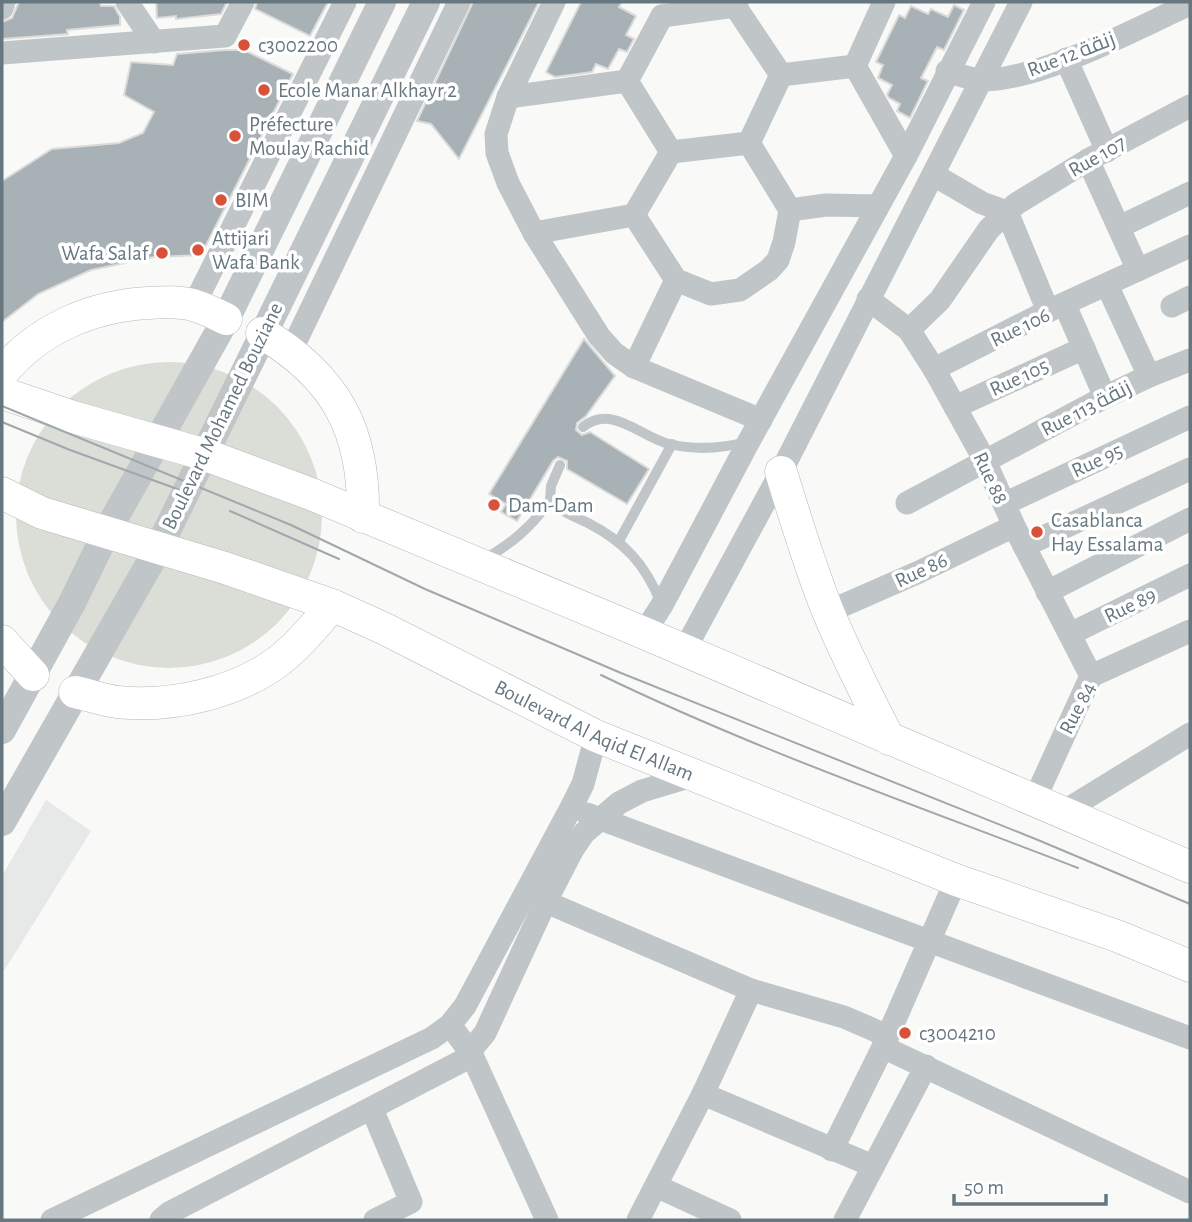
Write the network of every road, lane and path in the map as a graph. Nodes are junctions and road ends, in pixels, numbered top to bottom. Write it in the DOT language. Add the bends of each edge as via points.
graph roads {
  1 [pos="4,2"];
  2 [pos="127,2"];
  3 [pos="243,2"];
  4 [pos="345,2"];
  5 [pos="382,2"];
  6 [pos="426,2"];
  7 [pos="459,2"];
  8 [pos="554,2"];
  9 [pos="884,2"];
  10 [pos="984,2"];
  11 [pos="1021,2"];
  12 [pos="736,4"];
  13 [pos="1190,4"];
  14 [pos="2,8"];
  15 [pos="656,9"];
  16 [pos="154,42"];
  17 [pos="2,53"];
  18 [pos="1066,59"];
  19 [pos="855,66"];
  20 [pos="947,71"];
  21 [pos="781,75"];
  22 [pos="982,80"];
  23 [pos="627,82"];
  24 [pos="508,97"];
  25 [pos="1190,106"];
  26 [pos="749,143"];
  27 [pos="671,152"];
  28 [pos="1097,155"];
  29 [pos="906,156"];
  30 [pos="934,174"];
  31 [pos="1190,193"];
  32 [pos="878,206"];
  33 [pos="790,210"];
  34 [pos="1007,212"];
  35 [pos="634,215"];
  36 [pos="1119,227"];
  37 [pos="534,233"];
  38 [pos="1190,246"];
  39 [pos="1138,270"];
  40 [pos="676,280"];
  41 [pos="1107,285"];
  42 [pos="868,299"];
  43 [pos="194,305"];
  44 [pos="1057,308"];
  45 [pos="226,318"];
  46 [pos="909,330"];
  47 [pos="262,333"];
  48 [pos="1084,348"];
  49 [pos="291,351"];
  50 [pos="1190,360"];
  51 [pos="634,367"];
  52 [pos="934,369"];
  53 [pos="2,373"];
  54 [pos="1149,376"];
  55 [pos="2,393"];
  56 [pos="1105,397"];
  57 [pos="955,407"];
  58 [pos="1190,417"];
  59 [pos="761,421"];
  60 [pos="583,428"];
  61 [pos="158,441"];
  62 [pos="749,441"];
  63 [pos="672,444"];
  64 [pos="203,454"];
  65 [pos="985,461"];
  66 [pos="560,466"];
  67 [pos="1190,469"];
  68 [pos="781,472"];
  69 [pos="2,492"];
  70 [pos="550,500"];
  71 [pos="906,503"];
  72 [pos="1004,504"];
  73 [pos="363,517"];
  74 [pos="1190,519"];
  75 [pos="106,533"];
  76 [pos="1019,536"];
  77 [pos="619,541"];
  78 [pos="158,549"];
  79 [pos="477,564"];
  80 [pos="1190,575"];
  81 [pos="1047,592"];
  82 [pos="332,605"];
  83 [pos="662,605"];
  84 [pos="828,612"];
  85 [pos="644,633"];
  86 [pos="1070,634"];
  87 [pos="1188,638"];
  88 [pos="2,641"];
  89 [pos="684,651"];
  90 [pos="33,675"];
  91 [pos="1091,676"];
  92 [pos="75,692"];
  93 [pos="2,730"];
  94 [pos="1190,734"];
  95 [pos="596,736"];
  96 [pos="889,739"];
  97 [pos="692,776"];
  98 [pos="1034,800"];
  99 [pos="572,806"];
  100 [pos="1063,812"];
  101 [pos="598,819"];
  102 [pos="2,822"];
  103 [pos="1190,867"];
  104 [pos="956,880"];
  105 [pos="536,898"];
  106 [pos="929,942"];
  107 [pos="1190,966"];
  108 [pos="751,990"];
  109 [pos="450,1025"];
  110 [pos="1190,1038"];
  111 [pos="885,1041"];
  112 [pos="471,1053"];
  113 [pos="926,1066"];
  114 [pos="703,1094"];
  115 [pos="372,1109"];
  116 [pos="832,1150"];
  117 [pos="873,1166"];
  118 [pos="656,1186"];
  119 [pos="1190,1192"];
  120 [pos="414,1211"];
  121 [pos="52,1220"];
  122 [pos="161,1220"];
  123 [pos="375,1220"];
  124 [pos="547,1220"];
  125 [pos="638,1220"];
  126 [pos="730,1220"];
  127 [pos="845,1220"];
  1 -- 14 [label="street"];
  2 -- 16 [label="street"];
  3 -- 16 [label="street" via="225,36"];
  4 -- 43 [label="street"];
  5 -- 45 [label="street, Boulevard Mohamed Bouziane"];
  6 -- 47 [label="street, Boulevard Mohamed Bouziane"];
  7 -- 49 [label="street"];
  8 -- 24 [label="street"];
  9 -- 19 [label="street"];
  10 -- 20 [label="street"];
  11 -- 22 [label="street"];
  12 -- 15 [label="street"];
  12 -- 21 [label="street"];
  13 -- 18 [label="street, Rue 12 زنقة"];
  15 -- 23 [label="street"];
  16 -- 17 [label="street"];
  18 -- 22 [label="street, Rue 12 زنقة"];
  18 -- 28 [label="street"];
  19 -- 21 [label="street"];
  19 -- 29 [label="street"];
  20 -- 22 [label="street, Rue 12 زنقة"];
  20 -- 29 [label="street"];
  21 -- 26 [label="street"];
  22 -- 30 [label="street"];
  23 -- 24 [label="street"];
  23 -- 27 [label="street"];
  24 -- 37 [label="street" via="496,134 497,153"];
  25 -- 28 [label="street, Rue 107"];
  26 -- 27 [label="street"];
  26 -- 33 [label="street"];
  27 -- 35 [label="street"];
  28 -- 34 [label="street, Rue 107"];
  28 -- 36 [label="street"];
  29 -- 32 [label="street"];
  30 -- 34 [label="street" via="982,203"];
  30 -- 42 [label="street"];
  31 -- 36 [label="street"];
  32 -- 33 [label="street"];
  32 -- 59 [label="street"];
  33 -- 40 [label="street" via="778,260 753,283 711,295"];
  34 -- 44 [label="street"];
  34 -- 46 [label="street, Rue 107" via="971,252 940,300"];
  35 -- 37 [label="street"];
  35 -- 40 [label="street"];
  36 -- 39 [label="street"];
  37 -- 51 [label="street" via="607,346"];
  38 -- 39 [label="street, Rue 106"];
  39 -- 41 [label="street, Rue 106"];
  40 -- 51 [label="street"];
  41 -- 44 [label="street, Rue 106"];
  41 -- 54 [label="street"];
  42 -- 46 [label="street, Rue 88"];
  42 -- 68 [label="street"];
  43 -- 45 [label="main road"];
  43 -- 53 [label="main road" via="161,302 95,311 36,341"];
  44 -- 48 [label="street"];
  44 -- 52 [label="street, Rue 106"];
  45 -- 61 [label="street, Boulevard Mohamed Bouziane"];
  46 -- 52 [label="street, Rue 88"];
  47 -- 49 [label="main road"];
  47 -- 64 [label="street, Boulevard Mohamed Bouziane"];
  48 -- 56 [label="street"];
  48 -- 57 [label="street, Rue 105"];
  49 -- 73 [label="main road" via="328,389 354,437 364,490"];
  50 -- 54 [label="street, Rue 113 زنقة"];
  51 -- 59 [label="street"];
  52 -- 57 [label="street, Rue 88"];
  54 -- 56 [label="street, Rue 113 زنقة"];
  55 -- 61 [label="main road"];
  56 -- 65 [label="street, Rue 113 زنقة"];
  57 -- 65 [label="street, Rue 88"];
  58 -- 72 [label="street, Rue 95"];
  59 -- 62 [label="street"];
  60 -- 63 [label="lane" via="591,421 609,418"];
  61 -- 64 [label="main road"];
  61 -- 75 [label="street, Boulevard Mohamed Bouziane"];
  62 -- 63 [label="lane" via="710,448"];
  62 -- 83 [label="street"];
  63 -- 77 [label="lane"];
  64 -- 73 [label="main road"];
  64 -- 78 [label="street, Boulevard Mohamed Bouziane"];
  65 -- 71 [label="street, Rue 113 زنقة"];
  65 -- 72 [label="street, Rue 88"];
  66 -- 70 [label="lane"];
  67 -- 76 [label="street, Rue 86"];
  68 -- 84 [label="main road"];
  68 -- 89 [label="street"];
  69 -- 75 [label="main road, Boulevard Al Aqid El Allam" via="42,513"];
  70 -- 77 [label="lane"];
  70 -- 79 [label="lane" via="520,536"];
  72 -- 76 [label="street, Rue 88"];
  73 -- 79 [label="main road"];
  74 -- 81 [label="street"];
  75 -- 78 [label="main road, Boulevard Al Aqid El Allam"];
  75 -- 90 [label="street, Boulevard Mohamed Bouziane"];
  76 -- 81 [label="street, Rue 88"];
  76 -- 84 [label="street, Rue 86" via="919,572"];
  77 -- 83 [label="lane" via="645,570"];
  78 -- 82 [label="main road, Boulevard Al Aqid El Allam"];
  78 -- 92 [label="street, Boulevard Mohamed Bouziane"];
  79 -- 85 [label="main road"];
  80 -- 86 [label="street, Rue 89"];
  81 -- 86 [label="street, Rue 88"];
  82 -- 92 [label="main road" via="278,661 220,690 153,703"];
  82 -- 95 [label="main road, Boulevard Al Aqid El Allam"];
  83 -- 85 [label="street"];
  84 -- 96 [label="main road"];
  85 -- 89 [label="main road"];
  86 -- 91 [label="street, Rue 88"];
  87 -- 91 [label="street, Rue 84"];
  88 -- 90 [label="main road"];
  89 -- 96 [label="main road"];
  90 -- 93 [label="street, Boulevard Mohamed Bouziane"];
  91 -- 98 [label="street, Rue 84"];
  92 -- 102 [label="street, Boulevard Mohamed Bouziane"];
  94 -- 100 [label="street"];
  95 -- 97 [label="main road, Boulevard Al Aqid El Allam"];
  95 -- 99 [label="street"];
  96 -- 98 [label="main road"];
  97 -- 101 [label="street" via="642,791"];
  97 -- 104 [label="main road, Boulevard Al Aqid El Allam"];
  98 -- 100 [label="main road"];
  99 -- 101 [label="street"];
  99 -- 105 [label="street"];
  100 -- 103 [label="main road"];
  101 -- 105 [label="street"];
  101 -- 106 [label="street"];
  104 -- 106 [label="street"];
  104 -- 107 [label="main road, Boulevard Al Aqid El Allam"];
  105 -- 108 [label="street"];
  105 -- 109 [label="street"];
  105 -- 112 [label="street" via="485,1033"];
  106 -- 110 [label="street"];
  106 -- 111 [label="street"];
  108 -- 111 [label="street" via="844,1017"];
  108 -- 114 [label="street"];
  109 -- 112 [label="street"];
  109 -- 121 [label="street" via="432,1038"];
  111 -- 113 [label="street"];
  111 -- 116 [label="street"];
  112 -- 115 [label="street" via="452,1068"];
  112 -- 124 [label="street"];
  113 -- 117 [label="street"];
  113 -- 119 [label="street"];
  114 -- 116 [label="street"];
  114 -- 118 [label="street"];
  115 -- 120 [label="street"];
  115 -- 122 [label="street"];
  116 -- 117 [label="street"];
  117 -- 127 [label="street"];
  118 -- 125 [label="street"];
  118 -- 126 [label="street"];
  120 -- 123 [label="street"];
}
